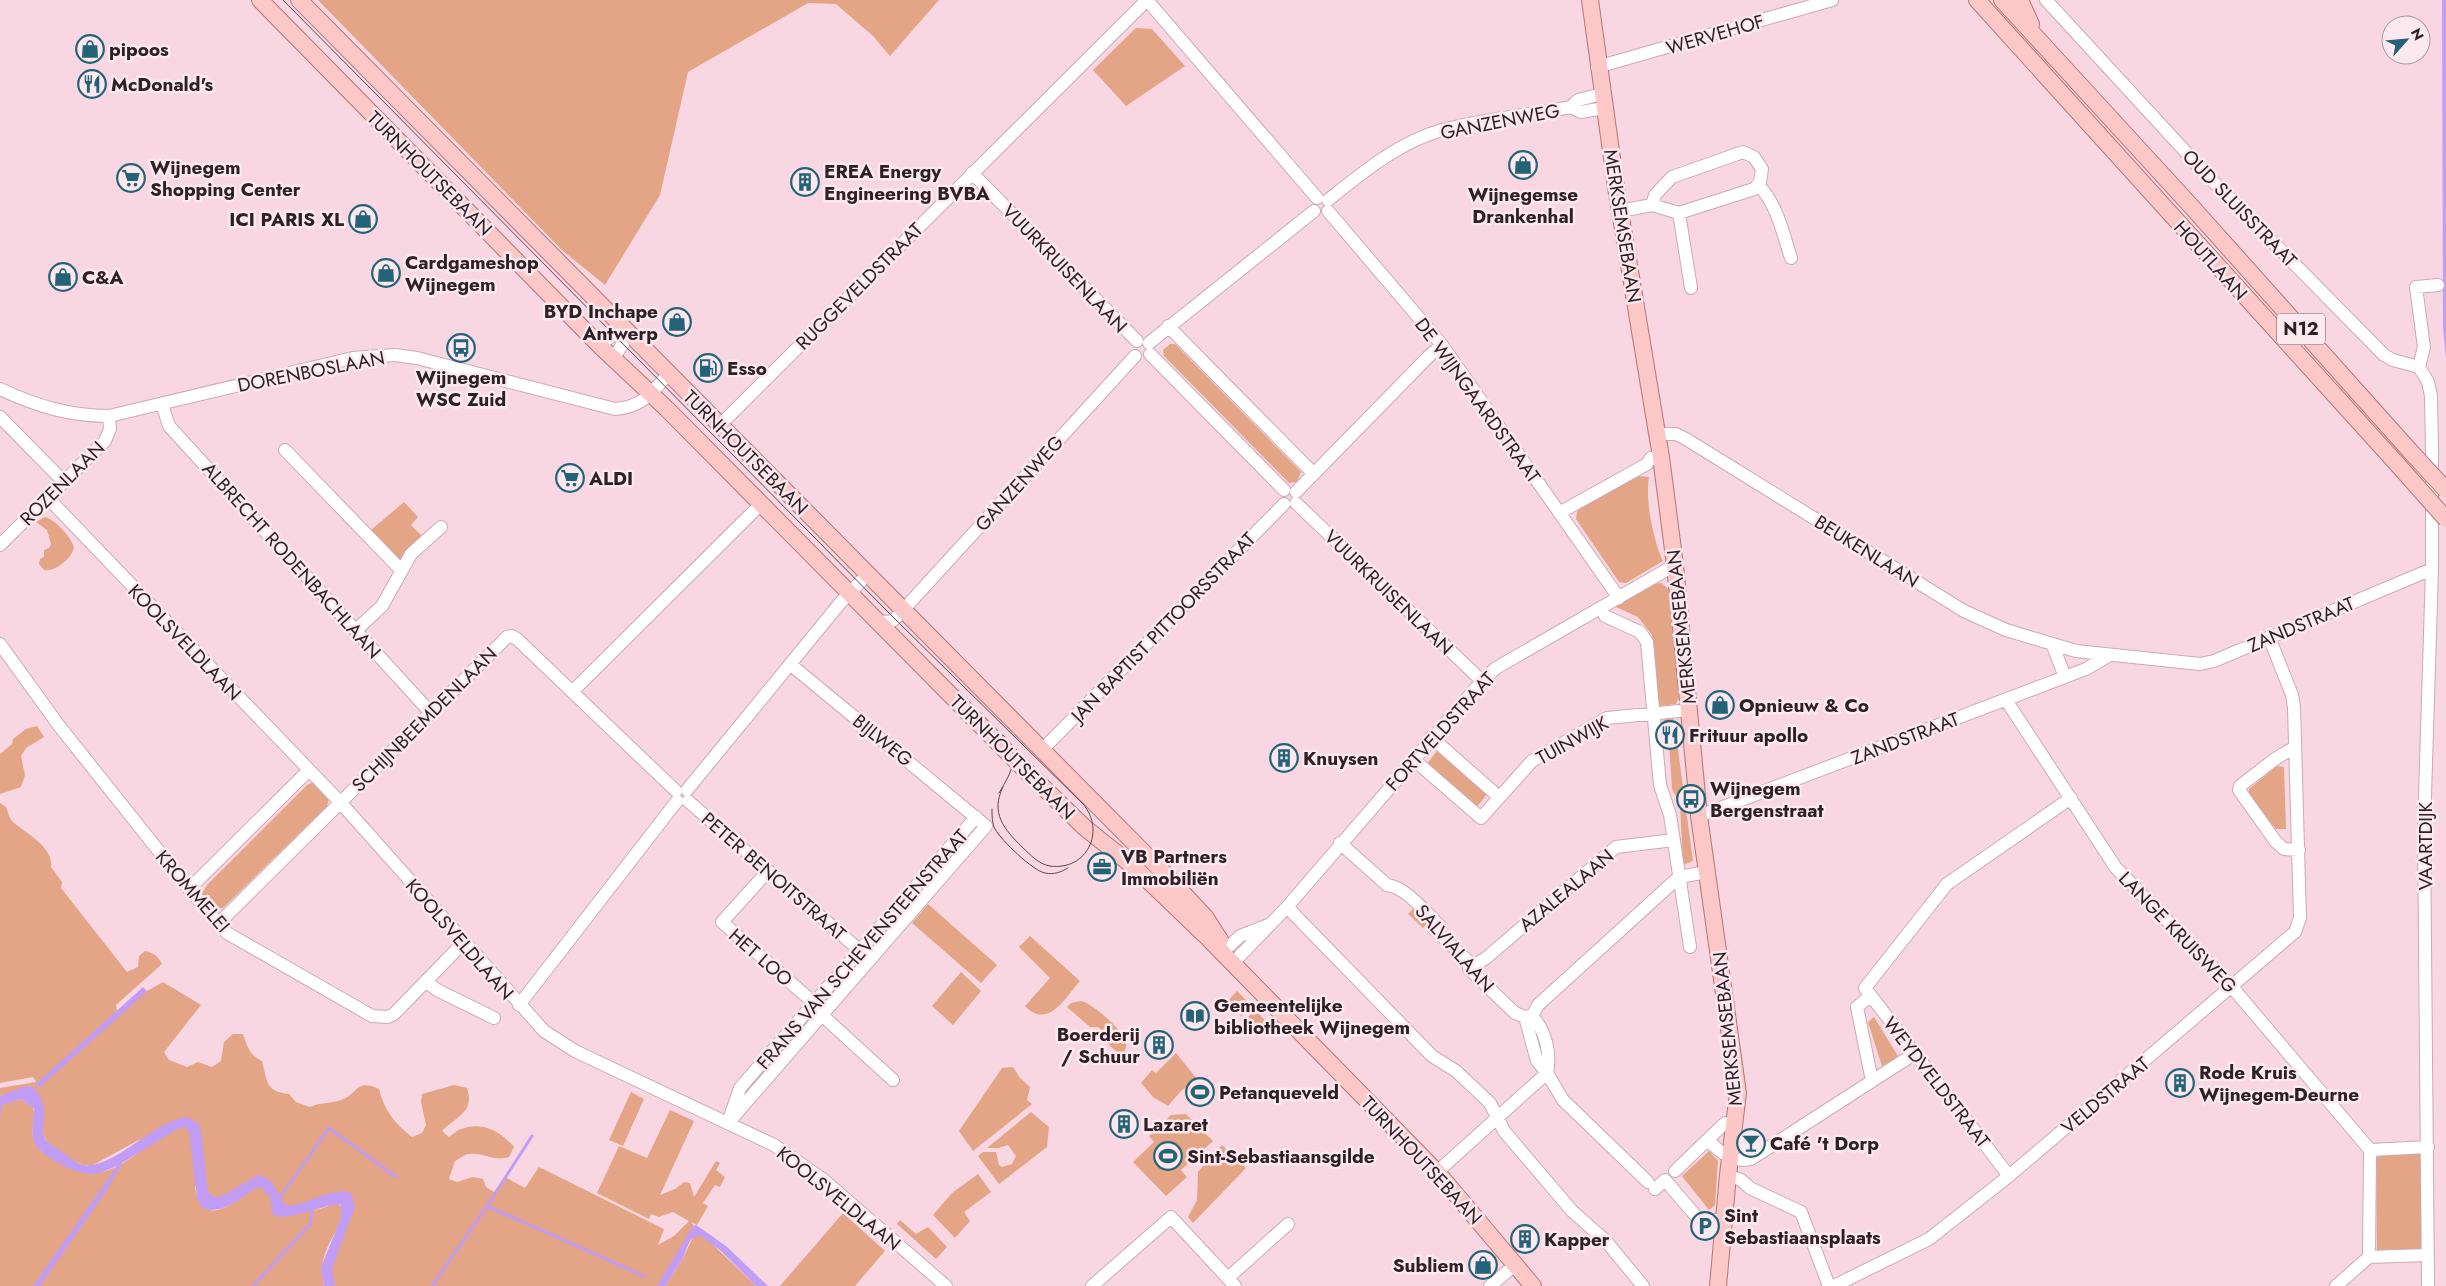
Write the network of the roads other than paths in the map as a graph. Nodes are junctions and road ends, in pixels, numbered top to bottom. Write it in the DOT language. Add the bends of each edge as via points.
graph roads {
  1 [pos="260,0"];
  2 [pos="299,0"];
  3 [pos="1147,0"];
  4 [pos="1590,0"];
  5 [pos="1832,0"];
  6 [pos="1977,0"];
  7 [pos="2002,0"];
  8 [pos="2020,0"];
  9 [pos="2046,0"];
  10 [pos="2040,42"];
  11 [pos="1597,67"];
  12 [pos="1603,101"];
  13 [pos="972,173"];
  14 [pos="1758,185"];
  15 [pos="1324,203"];
  16 [pos="1652,205"];
  17 [pos="1620,211"];
  18 [pos="1679,213"];
  19 [pos="1791,258"];
  20 [pos="2438,285"];
  21 [pos="1691,288"];
  22 [pos="1168,326"];
  23 [pos="626,330"];
  24 [pos="1442,345"];
  25 [pos="600,346"];
  26 [pos="1145,346"];
  27 [pos="613,358"];
  28 [pos="2419,367"];
  29 [pos="669,374"];
  30 [pos="0,389"];
  31 [pos="650,393"];
  32 [pos="162,404"];
  33 [pos="0,416"];
  34 [pos="109,416"];
  35 [pos="720,425"];
  36 [pos="1658,434"];
  37 [pos="286,450"];
  38 [pos="1661,457"];
  39 [pos="1314,474"];
  40 [pos="64,482"];
  41 [pos="2446,490"];
  42 [pos="1290,497"];
  43 [pos="48,498"];
  44 [pos="762,504"];
  45 [pos="1560,513"];
  46 [pos="2446,519"];
  47 [pos="441,527"];
  48 [pos="0,545"];
  49 [pos="1675,565"];
  50 [pos="2432,569"];
  51 [pos="402,571"];
  52 [pos="867,575"];
  53 [pos="849,593"];
  54 [pos="1619,598"];
  55 [pos="904,610"];
  56 [pos="1605,616"];
  57 [pos="876,621"];
  58 [pos="356,630"];
  59 [pos="2268,637"];
  60 [pos="0,644"];
  61 [pos="2053,646"];
  62 [pos="2108,656"];
  63 [pos="790,664"];
  64 [pos="2065,677"];
  65 [pos="1482,681"];
  66 [pos="572,692"];
  67 [pos="2006,700"];
  68 [pos="1690,710"];
  69 [pos="430,712"];
  70 [pos="1652,713"];
  71 [pos="1431,737"];
  72 [pos="2295,747"];
  73 [pos="1042,750"];
  74 [pos="1413,759"];
  75 [pos="309,770"];
  76 [pos="682,796"];
  77 [pos="1499,797"];
  78 [pos="2070,798"];
  79 [pos="340,802"];
  80 [pos="1699,816"];
  81 [pos="976,817"];
  82 [pos="1674,840"];
  83 [pos="1340,844"];
  84 [pos="2299,850"];
  85 [pos="768,870"];
  86 [pos="1707,872"];
  87 [pos="1166,874"];
  88 [pos="1679,877"];
  89 [pos="1154,887"];
  90 [pos="189,889"];
  91 [pos="1286,907"];
  92 [pos="218,924"];
  93 [pos="463,943"];
  94 [pos="1690,947"];
  95 [pos="860,951"];
  96 [pos="1228,958"];
  97 [pos="871,960"];
  98 [pos="1469,969"];
  99 [pos="426,981"];
  100 [pos="2232,987"];
  101 [pos="1868,992"];
  102 [pos="814,1003"];
  103 [pos="519,1005"];
  104 [pos="823,1016"];
  105 [pos="1529,1017"];
  106 [pos="494,1018"];
  107 [pos="1914,1054"];
  108 [pos="1547,1073"];
  109 [pos="893,1080"];
  110 [pos="1872,1081"];
  111 [pos="1498,1118"];
  112 [pos="729,1122"];
  113 [pos="1725,1123"];
  114 [pos="1708,1140"];
  115 [pos="2428,1147"];
  116 [pos="2370,1150"];
  117 [pos="1731,1155"];
  118 [pos="1675,1171"];
  119 [pos="1437,1172"];
  120 [pos="1728,1175"];
  121 [pos="2009,1176"];
  122 [pos="1724,1220"];
  123 [pos="1288,1224"];
  124 [pos="2427,1255"];
  125 [pos="2369,1257"];
  126 [pos="1515,1265"];
  127 [pos="1231,1282"];
  128 [pos="946,1286"];
  129 [pos="1092,1286"];
  130 [pos="1490,1286"];
  131 [pos="1533,1286"];
  132 [pos="1643,1286"];
  133 [pos="1718,1286"];
  134 [pos="1829,1286"];
  135 [pos="1834,1286"];
  136 [pos="2336,1286"];
  137 [pos="2428,1286"];
  1 -- 25 [label="main road, TURNHOUTSEBAAN"];
  2 -- 23 [label="main road, TURNHOUTSEBAAN"];
  3 -- 13 [label="street, RUGGEVELDSTRAAT"];
  3 -- 15 [label="street, DE WIJNGAARDSTRAAT"];
  4 -- 11 [label="main road, MERKSEMSEBAAN"];
  5 -- 11 [label="street, WERVEHOF"];
  6 -- 46 [label="main road, HOUTLAAN / N12, bridge"];
  7 -- 10 [label="main road, HOUTLAAN / N12"];
  8 -- 10 [label="main road"];
  9 -- 28 [label="street, OUD SLUISSTRAAT" via="2206,174 2384,355"];
  10 -- 41 [label="main road, HOUTLAAN / N12, bridge"];
  11 -- 12 [label="main road, MERKSEMSEBAAN"];
  12 -- 15 [label="street, GANZENWEG" via="1578,100 1571,107 1441,131 1372,166"];
  12 -- 17 [label="main road, MERKSEMSEBAAN"];
  13 -- 26 [label="street, VUURKRUISENLAAN"];
  13 -- 35 [label="street, RUGGEVELDSTRAAT"];
  14 -- 16 [label="street" via="1762,169 1749,153 1743,152 1672,177 1656,195"];
  14 -- 18 [label="street"];
  14 -- 19 [label="street" via="1770,200"];
  15 -- 22 [label="street" via="1313,203 1314,211"];
  15 -- 24 [label="street, DE WIJNGAARDSTRAAT"];
  16 -- 17 [label="street"];
  16 -- 18 [label="street"];
  17 -- 36 [label="main road, MERKSEMSEBAAN"];
  18 -- 21 [label="street"];
  20 -- 28 [label="street" via="2416,287 2424,347"];
  22 -- 26 [label="street"];
  22 -- 39 [label="street"];
  23 -- 25 [label="street" via="613,334"];
  23 -- 27 [label="street" via="623,344"];
  23 -- 29 [label="main road, TURNHOUTSEBAAN"];
  24 -- 39 [label="street, JAN BAPTIST PITTOORSSTRAAT"];
  24 -- 45 [label="street, DE WIJNGAARDSTRAAT"];
  25 -- 27 [label="main road, TURNHOUTSEBAAN"];
  26 -- 42 [label="street, VUURKRUISENLAAN"];
  26 -- 55 [label="street, GANZENWEG" via="1132,350 1135,356"];
  27 -- 31 [label="main road, TURNHOUTSEBAAN"];
  28 -- 50 [label="street, VAARTDIJK" via="2428,382 2431,407"];
  29 -- 31 [label="street, DORENBOSLAAN"];
  29 -- 35 [label="main road, TURNHOUTSEBAAN"];
  30 -- 34 [label="street, DORENBOSLAAN" via="48,408 73,414"];
  31 -- 32 [label="street, DORENBOSLAAN" via="630,408 607,408 417,358 382,355 353,358"];
  31 -- 44 [label="main road, TURNHOUTSEBAAN"];
  32 -- 34 [label="street, DORENBOSLAAN"];
  32 -- 58 [label="street, ALBRECHT RODENBACHLAAN" via="169,426"];
  33 -- 40 [label="street"];
  34 -- 40 [label="street, ROZENLAAN" via="109,436"];
  35 -- 52 [label="main road, TURNHOUTSEBAAN"];
  36 -- 38 [label="main road, MERKSEMSEBAAN"];
  36 -- 61 [label="street, BEUKENLAAN" via="1676,434 1964,611"];
  37 -- 51 [label="street"];
  38 -- 45 [label="street" via="1650,458 1647,464"];
  38 -- 49 [label="main road, MERKSEMSEBAAN"];
  39 -- 42 [label="street, JAN BAPTIST PITTOORSSTRAAT"];
  40 -- 43 [label="street, ROZENLAAN"];
  42 -- 65 [label="street, VUURKRUISENLAAN"];
  42 -- 73 [label="street, JAN BAPTIST PITTOORSSTRAAT"];
  43 -- 48 [label="street, ROZENLAAN"];
  43 -- 75 [label="street, KOOLSVELDLAAN"];
  44 -- 53 [label="main road, TURNHOUTSEBAAN"];
  44 -- 66 [label="street"];
  45 -- 54 [label="street, DE WIJNGAARDSTRAAT"];
  47 -- 51 [label="street" via="411,554"];
  49 -- 54 [label="street, FORTVELDSTRAAT"];
  49 -- 68 [label="main road, MERKSEMSEBAAN"];
  50 -- 59 [label="street, ZANDSTRAAT"];
  50 -- 115 [label="street, VAARTDIJK" via="2424,828"];
  51 -- 58 [label="street" via="382,606"];
  52 -- 53 [label="street"];
  52 -- 55 [label="main road, TURNHOUTSEBAAN"];
  53 -- 57 [label="main road, TURNHOUTSEBAAN"];
  53 -- 63 [label="street"];
  54 -- 65 [label="street, FORTVELDSTRAAT" via="1496,668"];
  55 -- 57 [label="street" via="890,622"];
  55 -- 73 [label="main road, TURNHOUTSEBAAN"];
  56 -- 70 [label="street, MERKSEMSEBAAN" via="1640,632 1647,642"];
  57 -- 89 [label="main road, TURNHOUTSEBAAN" via="1084,827"];
  58 -- 69 [label="street, ALBRECHT RODENBACHLAAN"];
  59 -- 62 [label="street, ZANDSTRAAT" via="2200,664"];
  59 -- 72 [label="street, VELDSTRAAT" via="2292,695"];
  60 -- 90 [label="street, KROMMELEI" via="60,727"];
  61 -- 62 [label="street, ZANDSTRAAT"];
  61 -- 64 [label="street"];
  62 -- 64 [label="street, ZANDSTRAAT"];
  63 -- 76 [label="street"];
  63 -- 81 [label="street, BIJLWEG"];
  64 -- 67 [label="street, ZANDSTRAAT"];
  65 -- 71 [label="street, FORTVELDSTRAAT"];
  66 -- 69 [label="street, SCHIJNBEEMDENLAAN" via="512,636 503,640"];
  66 -- 76 [label="street, PETER BENOITSTRAAT"];
  67 -- 78 [label="street, LANGE KRUISWEG"];
  67 -- 80 [label="street, ZANDSTRAAT"];
  68 -- 70 [label="street, TUINWIJK"];
  68 -- 80 [label="main road, MERKSEMSEBAAN"];
  69 -- 79 [label="street, SCHIJNBEEMDENLAAN"];
  70 -- 77 [label="street, TUINWIJK" via="1607,718 1532,761"];
  70 -- 82 [label="street, MERKSEMSEBAAN" via="1660,785"];
  71 -- 74 [label="street, FORTVELDSTRAAT"];
  71 -- 77 [label="street"];
  72 -- 84 [label="street, VELDSTRAAT"];
  72 -- 84 [label="street" via="2252,775 2239,790 2276,842 2284,849"];
  73 -- 87 [label="main road, TURNHOUTSEBAAN"];
  74 -- 77 [label="street, TUINWIJK" via="1481,818"];
  74 -- 83 [label="street, FORTVELDSTRAAT"];
  75 -- 79 [label="street, KOOLSVELDLAAN"];
  75 -- 90 [label="street"];
  76 -- 85 [label="street, PETER BENOITSTRAAT"];
  76 -- 103 [label="street"];
  78 -- 100 [label="street, LANGE KRUISWEG" via="2116,868"];
  78 -- 101 [label="street" via="1947,884"];
  79 -- 92 [label="street, SCHIJNBEEMDENLAAN"];
  79 -- 93 [label="street, KOOLSVELDLAAN"];
  80 -- 86 [label="main road, MERKSEMSEBAAN"];
  81 -- 95 [label="street, FRANS VAN SCHEVENSTEENSTRAAT"];
  81 -- 97 [label="street, FRANS VAN SCHEVENSTEENSTRAAT" via="986,826"];
  82 -- 88 [label="street, MERKSEMSEBAAN"];
  82 -- 98 [label="street, AZALEALAAN" via="1616,847"];
  83 -- 91 [label="street, FORTVELDSTRAAT"];
  83 -- 98 [label="street, SALVIALAAN" via="1387,885 1397,886 1439,925 1434,929 1468,961"];
  84 -- 100 [label="street, VELDSTRAAT" via="2300,918 2295,932"];
  85 -- 95 [label="street, PETER BENOITSTRAAT"];
  85 -- 102 [label="street, HET LOO" via="722,922"];
  86 -- 88 [label="street"];
  86 -- 117 [label="main road, MERKSEMSEBAAN" via="1738,1093"];
  87 -- 89 [label="main road"];
  87 -- 96 [label="main road, TURNHOUTSEBAAN" via="1206,918"];
  88 -- 94 [label="street, MERKSEMSEBAAN"];
  88 -- 105 [label="street" via="1538,1005"];
  89 -- 96 [label="main road, TURNHOUTSEBAAN"];
  90 -- 92 [label="street, KROMMELEI"];
  91 -- 96 [label="street, FORTVELDSTRAAT" via="1268,925 1240,936"];
  91 -- 111 [label="street" via="1432,1056 1456,1071 1490,1103"];
  92 -- 99 [label="street, KROMMELEI" via="240,941 372,1016 381,1018 394,1014"];
  93 -- 99 [label="street, KROMMELEI"];
  93 -- 103 [label="street, KOOLSVELDLAAN"];
  95 -- 97 [label="street, PETER BENOITSTRAAT"];
  95 -- 102 [label="street, FRANS VAN SCHEVENSTEENSTRAAT"];
  96 -- 119 [label="main road, TURNHOUTSEBAAN"];
  97 -- 104 [label="street, FRANS VAN SCHEVENSTEENSTRAAT"];
  98 -- 105 [label="street, SALVIALAAN" via="1516,1013"];
  99 -- 106 [label="street, KOOLSVELDLAAN" via="437,990"];
  100 -- 116 [label="street, LANGE KRUISWEG"];
  100 -- 121 [label="street, VELDSTRAAT"];
  101 -- 107 [label="street, WEYDVELDSTRAAT"];
  101 -- 110 [label="street" via="1857,1007"];
  102 -- 104 [label="street, HET LOO"];
  102 -- 112 [label="street, FRANS VAN SCHEVENSTEENSTRAAT" via="740,1088"];
  103 -- 112 [label="street, KOOLSVELDLAAN" via="544,1031 567,1046"];
  104 -- 109 [label="street, HET LOO"];
  104 -- 112 [label="street, FRANS VAN SCHEVENSTEENSTRAAT"];
  105 -- 108 [label="street" via="1540,1025 1550,1060"];
  107 -- 110 [label="street"];
  107 -- 121 [label="street, WEYDVELDSTRAAT"];
  108 -- 111 [label="street"];
  108 -- 122 [label="street" via="1563,1100 1651,1186 1665,1180 1701,1222"];
  110 -- 117 [label="street" via="1751,1159 1744,1161"];
  111 -- 119 [label="street"];
  111 -- 132 [label="street" via="1504,1131 1572,1211 1606,1241"];
  112 -- 128 [label="street, KOOLSVELDLAAN" via="774,1145 825,1181"];
  113 -- 114 [label="street"];
  114 -- 117 [label="street" via="1720,1153"];
  114 -- 118 [label="street"];
  115 -- 116 [label="street"];
  115 -- 124 [label="street, VAARTDIJK"];
  116 -- 125 [label="street"];
  117 -- 120 [label="main road, MERKSEMSEBAAN"];
  119 -- 126 [label="main road, TURNHOUTSEBAAN"];
  120 -- 122 [label="main road, MERKSEMSEBAAN"];
  120 -- 134 [label="street" via="1802,1212"];
  121 -- 135 [label="street, VELDSTRAAT" via="1928,1239"];
  122 -- 133 [label="main road, MERKSEMSEBAAN"];
  123 -- 127 [label="street"];
  124 -- 125 [label="street"];
  124 -- 137 [label="street, VAARTDIJK"];
  125 -- 136 [label="street"];
  126 -- 130 [label="street"];
  126 -- 131 [label="main road, TURNHOUTSEBAAN"];
  127 -- 129 [label="street" via="1171,1217"];
}
